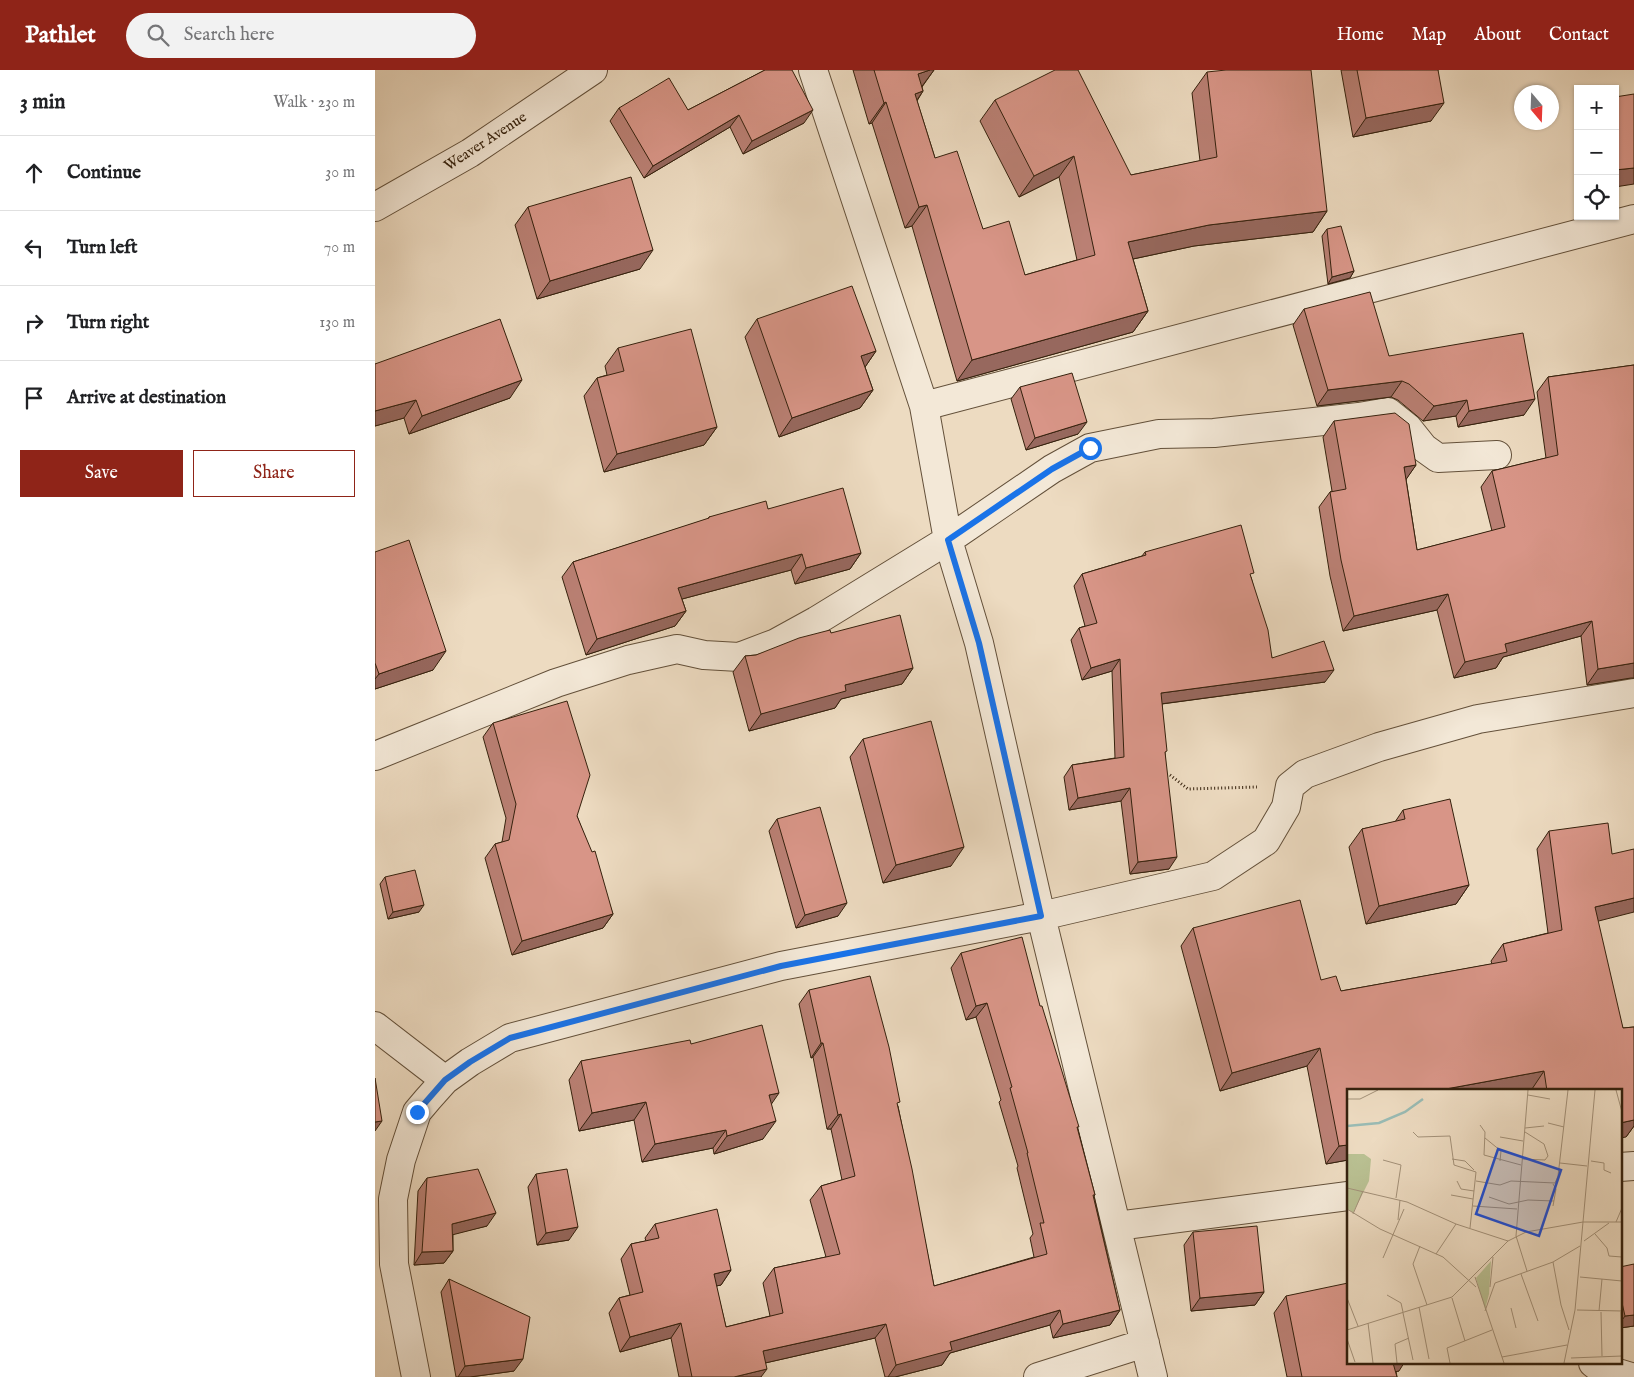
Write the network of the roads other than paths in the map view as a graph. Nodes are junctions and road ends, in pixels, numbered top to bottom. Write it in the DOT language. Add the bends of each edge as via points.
graph roads {
  1 [pos="593,70"];
  2 [pos="813,70"];
  3 [pos="375,207"];
  4 [pos="1634,219"];
  5 [pos="924,406"];
  6 [pos="1497,455"];
  7 [pos="948,540"];
  8 [pos="1634,693"];
  9 [pos="375,756"];
  10 [pos="1041,916"];
  11 [pos="375,1026"];
  12 [pos="445,1080"];
  13 [pos="1634,1166"];
  14 [pos="1621,1167"];
  15 [pos="1347,1196"];
  16 [pos="1117,1226"];
  17 [pos="1145,1343"];
  18 [pos="1594,1364"];
  19 [pos="416,1377"];
  20 [pos="1038,1377"];
  21 [pos="1153,1377"];
  22 [pos="1631,1377"];
  1 -- 3 [label="street, Weaver Avenue" via="470,153"];
  2 -- 5 [label="street"];
  4 -- 5 [label="street"];
  5 -- 7 [label="street"];
  6 -- 7 [label="street" via="1438,458 1388,412 1214,433 1159,434 1090,448 1052,469"];
  7 -- 9 [label="street" via="816,621 776,643 739,658 677,649 628,660 556,683"];
  7 -- 10 [label="street" via="979,643"];
  8 -- 10 [label="street" via="1478,719 1379,747 1305,774 1290,786 1286,807 1266,841 1213,876"];
  10 -- 12 [label="street" via="781,966 510,1038"];
  10 -- 16 [label="street"];
  11 -- 12 [label="street"];
  12 -- 19 [label="street" via="417,1112 401,1160 393,1199 394,1264"];
  13 -- 14 [label="street"];
  15 -- 16 [label="street"];
  16 -- 17 [label="street"];
  17 -- 20 [label="street"];
  17 -- 21 [label="street"];
  18 -- 22 [label="street"];
}
